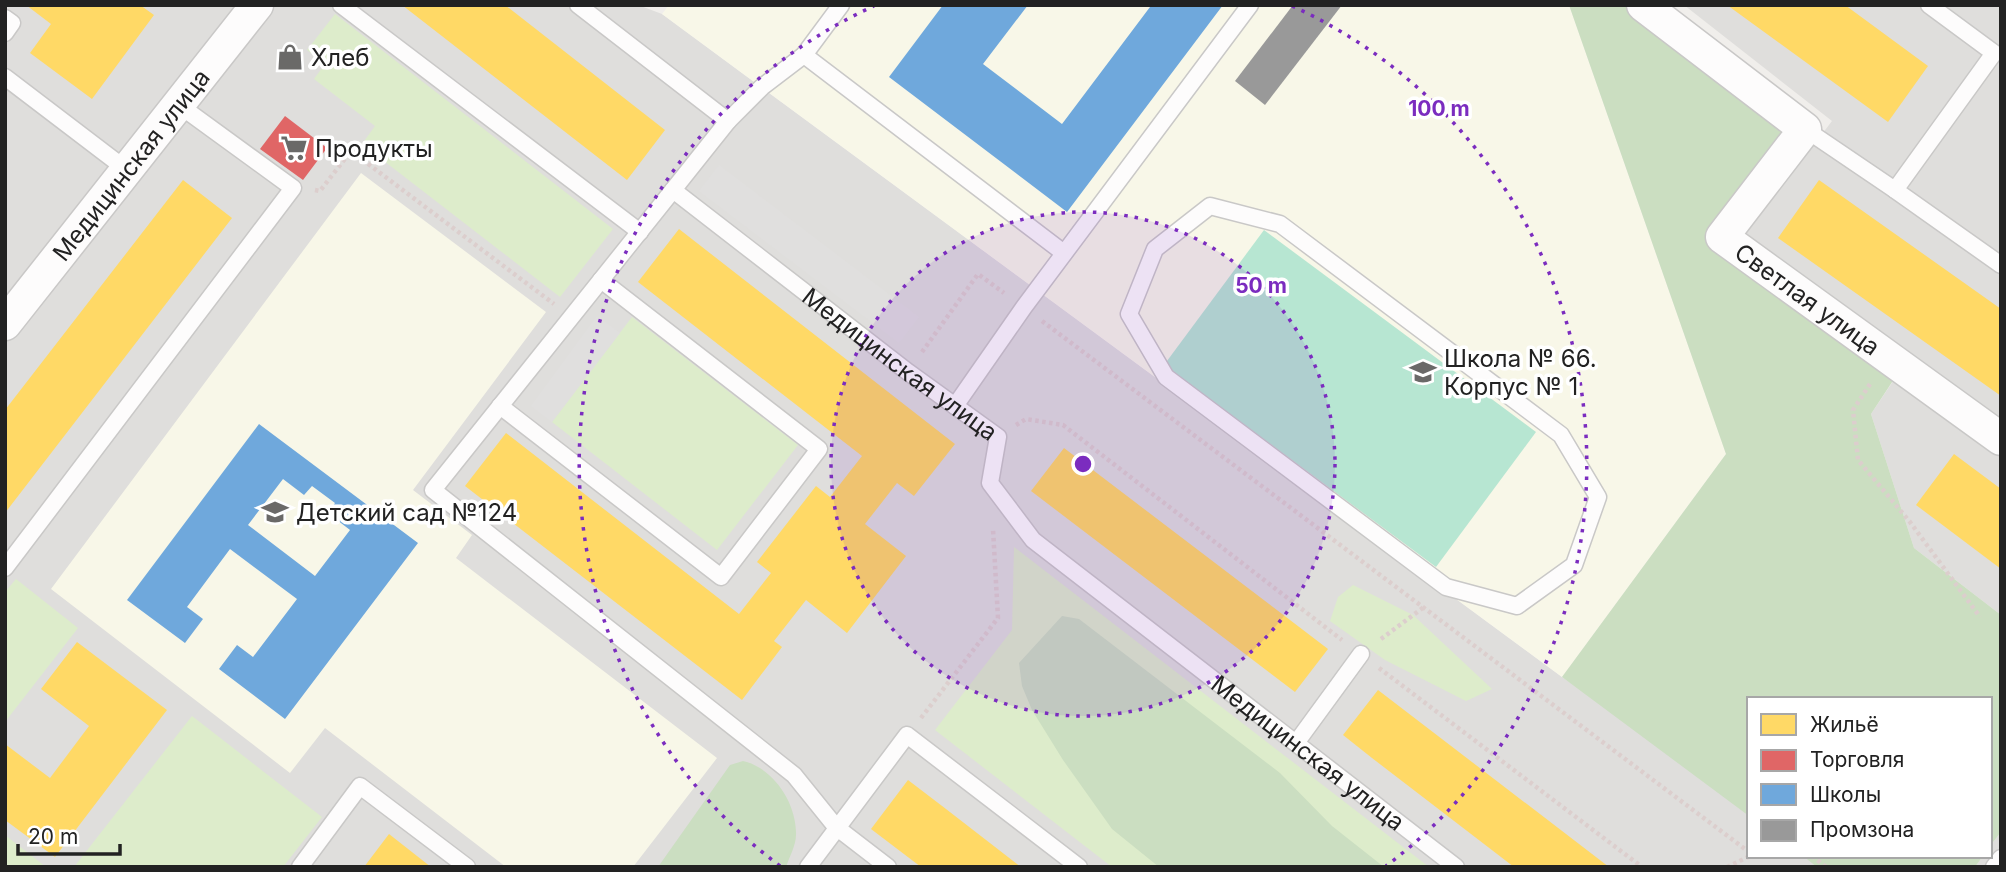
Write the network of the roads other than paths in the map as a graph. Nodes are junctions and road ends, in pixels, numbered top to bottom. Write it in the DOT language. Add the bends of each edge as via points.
graph roads {
  1 [pos="257,5"];
  2 [pos="341,5"];
  3 [pos="578,5"];
  4 [pos="841,5"];
  5 [pos="1250,5"];
  6 [pos="1643,5"];
  7 [pos="1929,5"];
  8 [pos="5,18"];
  9 [pos="5,33"];
  10 [pos="804,55"];
  11 [pos="5,77"];
  12 [pos="179,104"];
  13 [pos="728,121"];
  14 [pos="1805,129"];
  15 [pos="127,170"];
  16 [pos="673,190"];
  17 [pos="1895,190"];
  18 [pos="640,232"];
  19 [pos="1064,253"];
  20 [pos="2001,265"];
  21 [pos="601,280"];
  22 [pos="5,324"];
  23 [pos="955,406"];
  24 [pos="500,407"];
  25 [pos="2001,439"];
  26 [pos="5,568"];
  27 [pos="1446,587"];
  28 [pos="1360,654"];
  29 [pos="1296,743"];
  30 [pos="836,827"];
  31 [pos="2001,858"];
  32 [pos="300,867"];
  33 [pos="467,867"];
  34 [pos="808,867"];
  35 [pos="888,867"];
  36 [pos="1079,867"];
  37 [pos="1456,867"];
  38 [pos="1994,867"];
  1 -- 12 [label="street, Медицинская улица"];
  2 -- 18 [label="lane"];
  3 -- 13 [label="lane"];
  4 -- 10 [label="lane"];
  5 -- 19 [label="lane"];
  6 -- 14 [label="street"];
  7 -- 17 [label="lane" via="1994,53"];
  8 -- 9 [label="lane" via="12,23"];
  10 -- 13 [label="lane"];
  10 -- 19 [label="lane"];
  11 -- 15 [label="lane"];
  12 -- 15 [label="street, Медицинская улица"];
  12 -- 26 [label="lane" via="293,188"];
  13 -- 16 [label="lane"];
  14 -- 17 [label="lane"];
  14 -- 25 [label="street, Светлая улица" via="1722,237"];
  15 -- 22 [label="street, Медицинская улица"];
  16 -- 18 [label="lane"];
  16 -- 23 [label="lane, Медицинская улица"];
  17 -- 20 [label="lane"];
  18 -- 21 [label="lane"];
  19 -- 23 [label="lane"];
  21 -- 24 [label="lane"];
  21 -- 24 [label="lane" via="819,449 721,577"];
  23 -- 29 [label="lane, Медицинская улица" via="998,437 990,483 1032,540"];
  24 -- 30 [label="lane" via="433,490 794,775"];
  27 -- 27 [label="lane" via="1517,606 1574,565 1598,498 1561,435 1280,225 1210,206 1155,249 1129,314 1166,377"];
  28 -- 29 [label="lane"];
  29 -- 37 [label="lane, Медицинская улица"];
  30 -- 34 [label="lane"];
  30 -- 35 [label="lane"];
  30 -- 36 [label="lane" via="907,735"];
  31 -- 38 [label="lane"];
  32 -- 33 [label="lane" via="360,786"];
}
